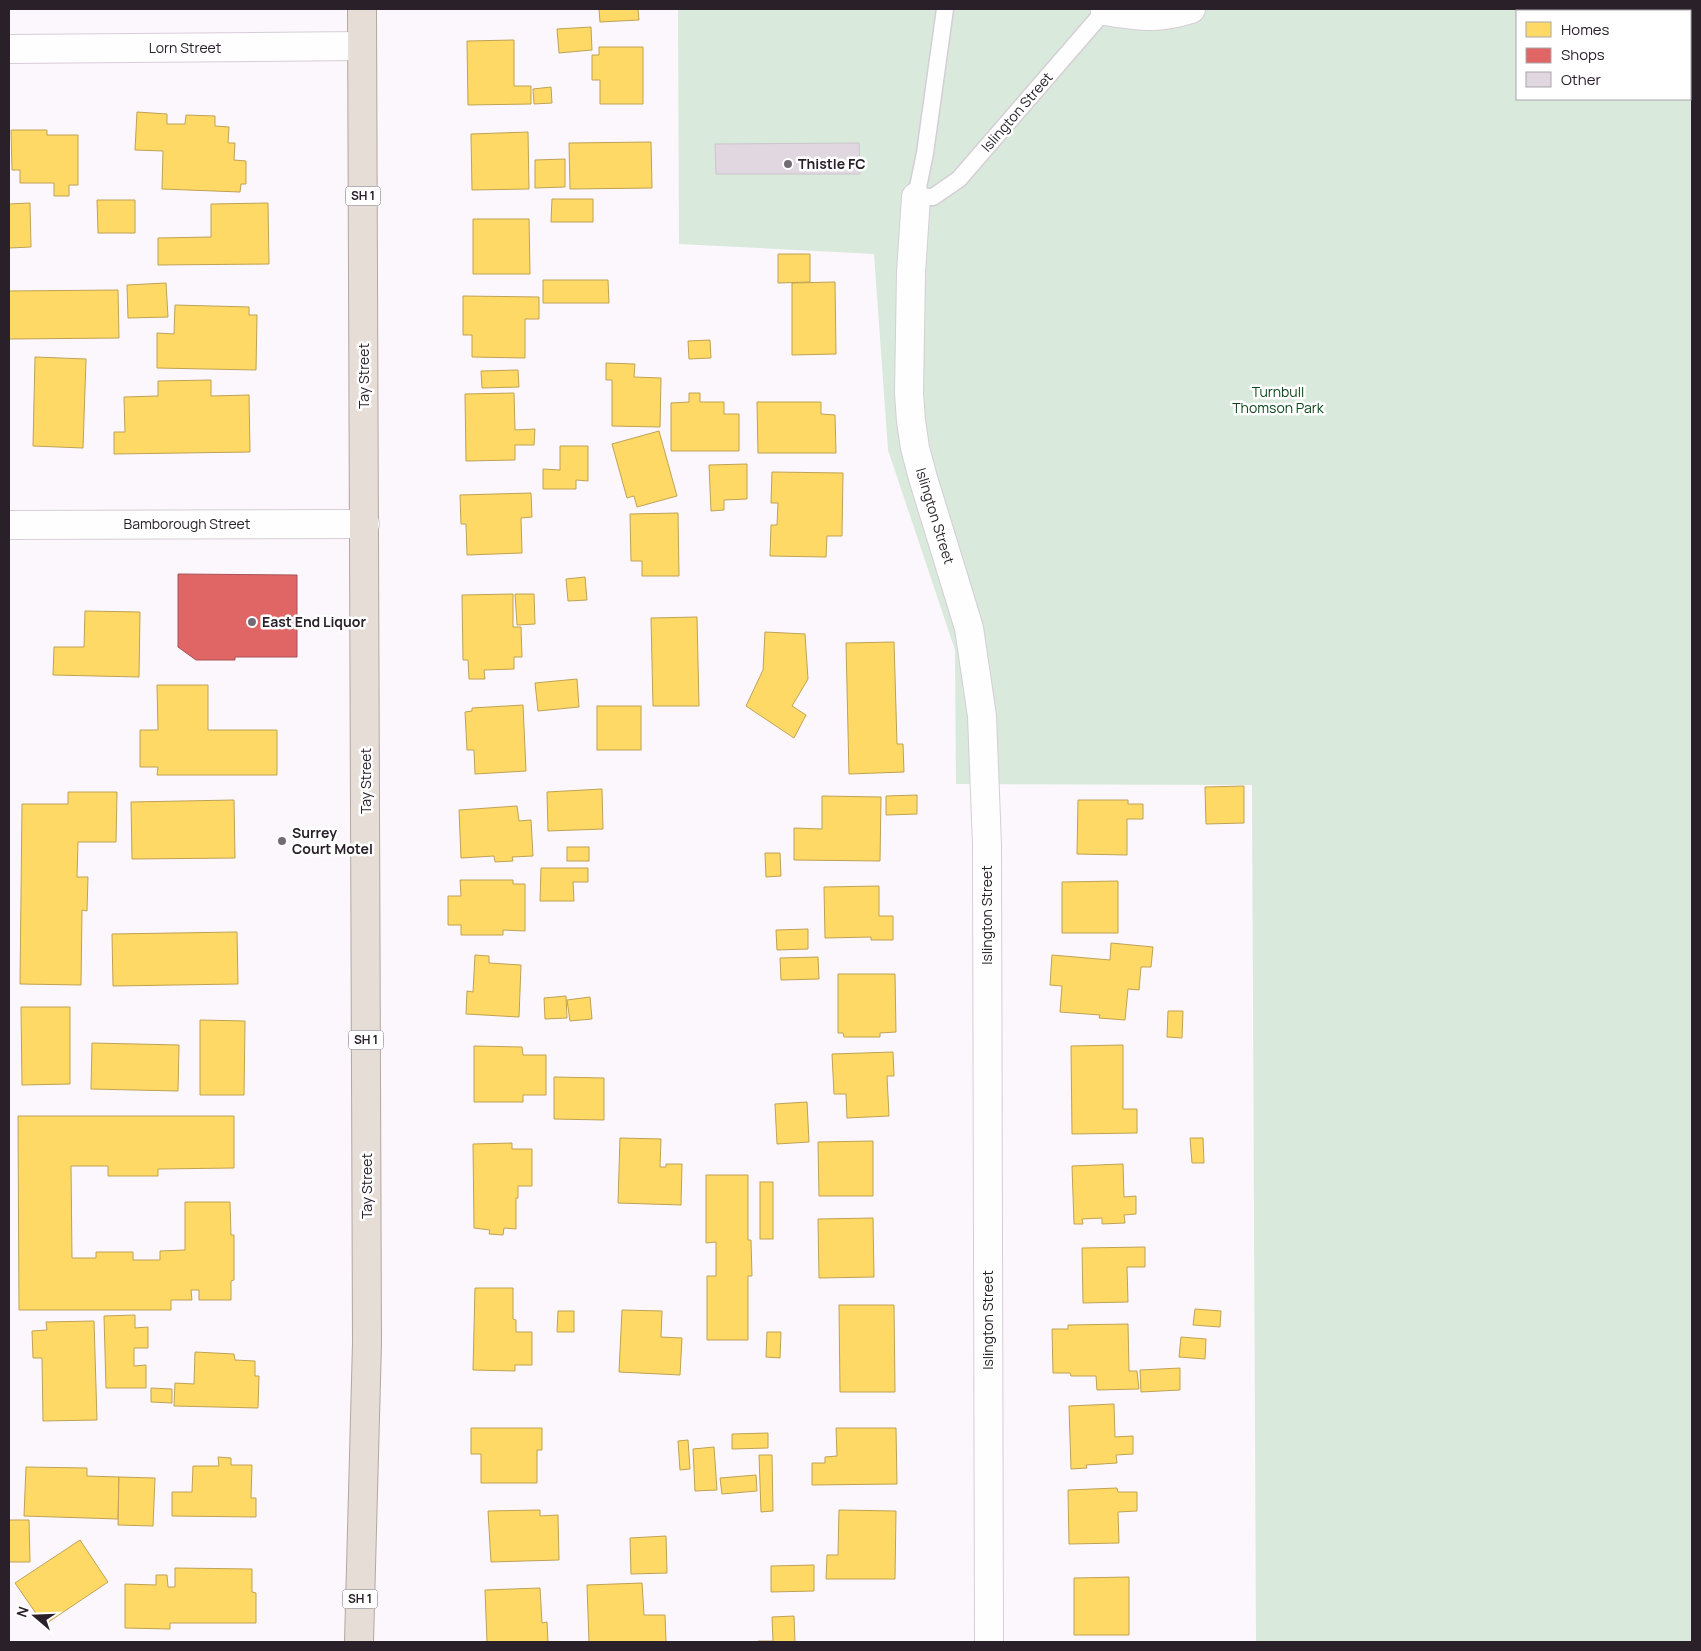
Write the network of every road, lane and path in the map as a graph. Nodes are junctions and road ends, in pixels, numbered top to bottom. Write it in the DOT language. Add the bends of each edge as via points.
graph roads {
  1 [pos="362,9"];
  2 [pos="945,9"];
  3 [pos="1191,9"];
  4 [pos="1105,10"];
  5 [pos="362,46"];
  6 [pos="9,48"];
  7 [pos="916,197"];
  8 [pos="365,524"];
  9 [pos="9,525"];
  10 [pos="359,1642"];
  11 [pos="989,1642"];
  1 -- 5 [label="highway, Tay Street / SH 1"];
  2 -- 7 [label="lane, Islington Street"];
  3 -- 4 [label="street" via="1148,17"];
  4 -- 7 [label="lane, Islington Street" via="959,179 933,196"];
  5 -- 6 [label="street, Lorn Street"];
  5 -- 8 [label="highway, Tay Street / SH 1"];
  7 -- 11 [label="street, Islington Street" via="911,272 911,421 923,478 969,628 982,716 985,770"];
  8 -- 9 [label="street, Bamborough Street"];
  8 -- 10 [label="highway, Tay Street / SH 1" via="367,1343"];
}
